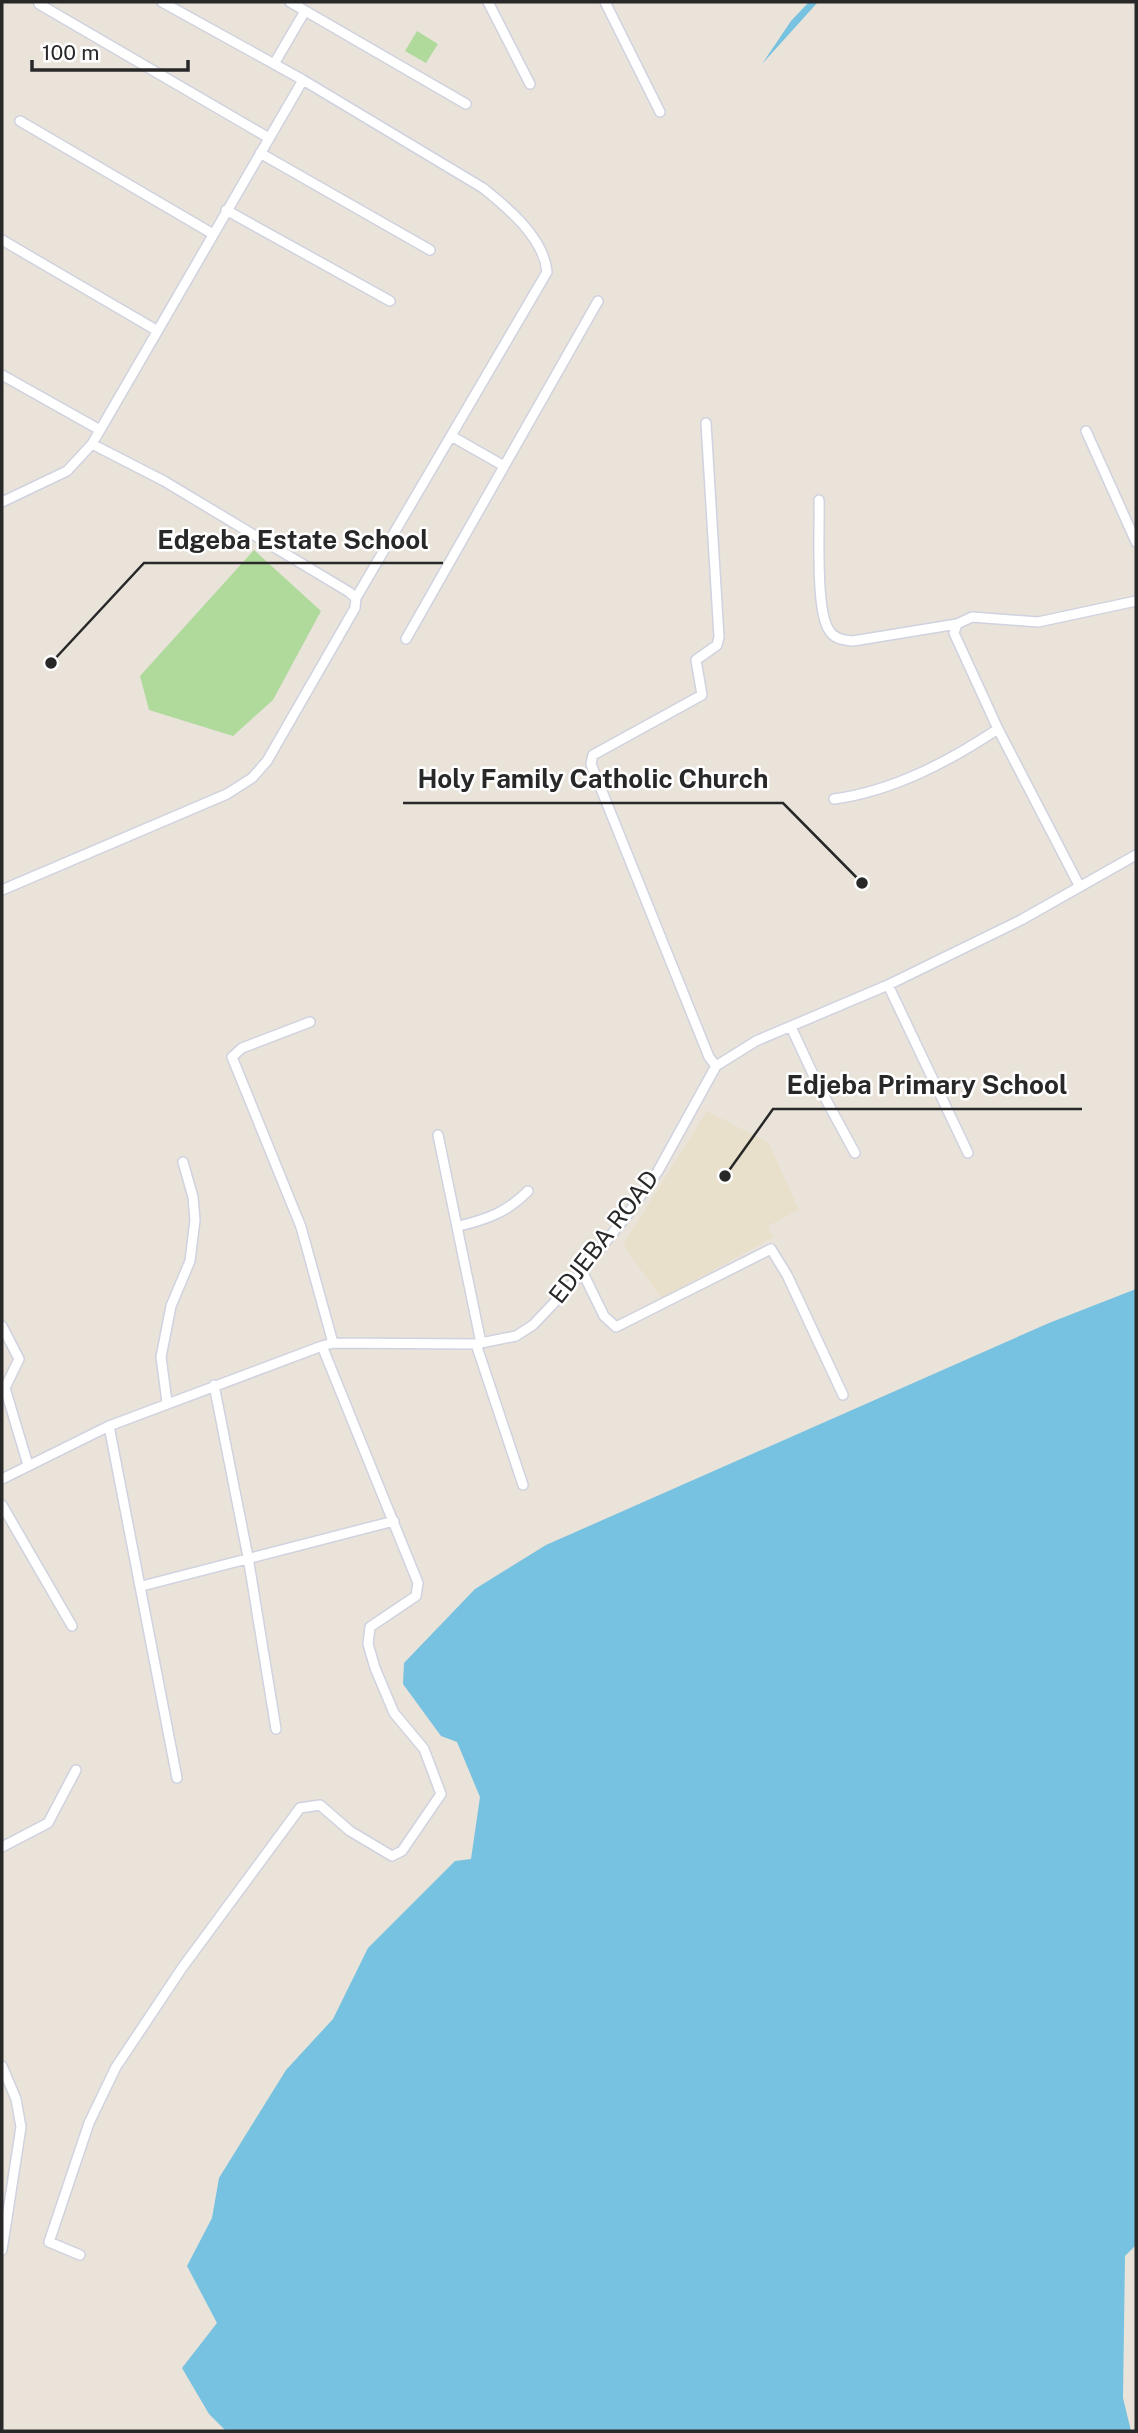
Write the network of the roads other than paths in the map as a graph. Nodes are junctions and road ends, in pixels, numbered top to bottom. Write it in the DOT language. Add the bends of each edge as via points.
graph roads {
  1 [pos="162,2"];
  2 [pos="290,2"];
  3 [pos="488,2"];
  4 [pos="606,2"];
  5 [pos="39,4"];
  6 [pos="305,11"];
  7 [pos="274,64"];
  8 [pos="303,80"];
  9 [pos="530,84"];
  10 [pos="466,104"];
  11 [pos="660,112"];
  12 [pos="20,121"];
  13 [pos="269,138"];
  14 [pos="260,153"];
  15 [pos="226,210"];
  16 [pos="213,234"];
  17 [pos="2,240"];
  18 [pos="430,250"];
  19 [pos="390,301"];
  20 [pos="598,301"];
  21 [pos="156,330"];
  22 [pos="2,375"];
  23 [pos="706,423"];
  24 [pos="100,430"];
  25 [pos="1086,431"];
  26 [pos="453,437"];
  27 [pos="92,444"];
  28 [pos="504,466"];
  29 [pos="819,500"];
  30 [pos="2,502"];
  31 [pos="1136,542"];
  32 [pos="356,598"];
  33 [pos="1136,601"];
  34 [pos="957,624"];
  35 [pos="407,639"];
  36 [pos="998,729"];
  37 [pos="834,799"];
  38 [pos="1136,855"];
  39 [pos="1080,887"];
  40 [pos="2,890"];
  41 [pos="888,985"];
  42 [pos="310,1022"];
  43 [pos="791,1027"];
  44 [pos="716,1066"];
  45 [pos="438,1135"];
  46 [pos="855,1153"];
  47 [pos="968,1153"];
  48 [pos="183,1162"];
  49 [pos="528,1192"];
  50 [pos="459,1226"];
  51 [pos="582,1271"];
  52 [pos="2,1326"];
  53 [pos="334,1343"];
  54 [pos="478,1344"];
  55 [pos="322,1346"];
  56 [pos="214,1385"];
  57 [pos="843,1395"];
  58 [pos="167,1402"];
  59 [pos="109,1426"];
  60 [pos="28,1465"];
  61 [pos="2,1479"];
  62 [pos="523,1485"];
  63 [pos="2,1505"];
  64 [pos="394,1521"];
  65 [pos="248,1557"];
  66 [pos="142,1586"];
  67 [pos="72,1626"];
  68 [pos="276,1729"];
  69 [pos="76,1770"];
  70 [pos="177,1778"];
  71 [pos="2,1847"];
  72 [pos="2,2066"];
  73 [pos="2,2250"];
  74 [pos="80,2255"];
  1 -- 7 [label="street"];
  2 -- 6 [label="street"];
  3 -- 9 [label="street"];
  4 -- 11 [label="street"];
  5 -- 13 [label="street"];
  6 -- 7 [label="street"];
  6 -- 10 [label="street"];
  7 -- 8 [label="street"];
  8 -- 13 [label="street"];
  8 -- 26 [label="street" via="482,188 510,212 546,258 547,272"];
  12 -- 16 [label="street"];
  13 -- 14 [label="street"];
  14 -- 15 [label="street"];
  14 -- 18 [label="street"];
  15 -- 16 [label="street"];
  15 -- 19 [label="street"];
  16 -- 21 [label="street"];
  17 -- 21 [label="street"];
  20 -- 28 [label="street"];
  21 -- 24 [label="street"];
  22 -- 24 [label="street"];
  23 -- 44 [label="street" via="719,637 717,645 696,660 702,695 593,755 591,764 664,951"];
  24 -- 27 [label="street"];
  25 -- 31 [label="street"];
  26 -- 28 [label="street"];
  26 -- 32 [label="street"];
  27 -- 30 [label="street" via="67,471"];
  27 -- 32 [label="street" via="164,481"];
  28 -- 35 [label="street"];
  29 -- 34 [label="street" via="821,588 828,629 837,638 853,641"];
  32 -- 40 [label="street" via="355,608 280,739 252,778 227,794"];
  33 -- 34 [label="street" via="1038,622 972,617"];
  34 -- 36 [label="street" via="954,633"];
  36 -- 37 [label="street" via="898,784"];
  36 -- 39 [label="street"];
  38 -- 39 [label="street, EDJEBA ROAD"];
  39 -- 41 [label="street, EDJEBA ROAD"];
  41 -- 43 [label="street, EDJEBA ROAD"];
  41 -- 47 [label="street"];
  42 -- 53 [label="street" via="242,1048 232,1057 301,1227"];
  43 -- 44 [label="street, EDJEBA ROAD" via="756,1041"];
  43 -- 46 [label="street"];
  44 -- 51 [label="street, EDJEBA ROAD" via="658,1171"];
  45 -- 50 [label="street"];
  48 -- 58 [label="street" via="195,1220 190,1261 171,1306 161,1357"];
  49 -- 50 [label="street" via="495,1217"];
  50 -- 54 [label="street"];
  51 -- 54 [label="street, EDJEBA ROAD" via="533,1325 516,1336"];
  51 -- 57 [label="street" via="604,1315 616,1327 771,1250"];
  52 -- 60 [label="street" via="19,1359 5,1388"];
  53 -- 54 [label="street, EDJEBA ROAD"];
  53 -- 55 [label="street, EDJEBA ROAD"];
  54 -- 62 [label="street"];
  55 -- 56 [label="street, EDJEBA ROAD"];
  55 -- 64 [label="street"];
  56 -- 58 [label="street, EDJEBA ROAD"];
  56 -- 65 [label="street"];
  58 -- 59 [label="street, EDJEBA ROAD"];
  59 -- 60 [label="street, EDJEBA ROAD"];
  59 -- 66 [label="street"];
  60 -- 61 [label="street, EDJEBA ROAD"];
  63 -- 67 [label="street"];
  64 -- 65 [label="street"];
  64 -- 74 [label="street" via="419,1591 370,1627 368,1644 394,1713 424,1749 441,1794 402,1851 392,1856 350,1831 320,1805 300,1808 182,1968 116,2067 89,2123 49,2242"];
  65 -- 66 [label="street"];
  65 -- 68 [label="street"];
  66 -- 70 [label="street"];
  69 -- 71 [label="street" via="48,1823"];
  72 -- 73 [label="street" via="16,2099 21,2127"];
}
